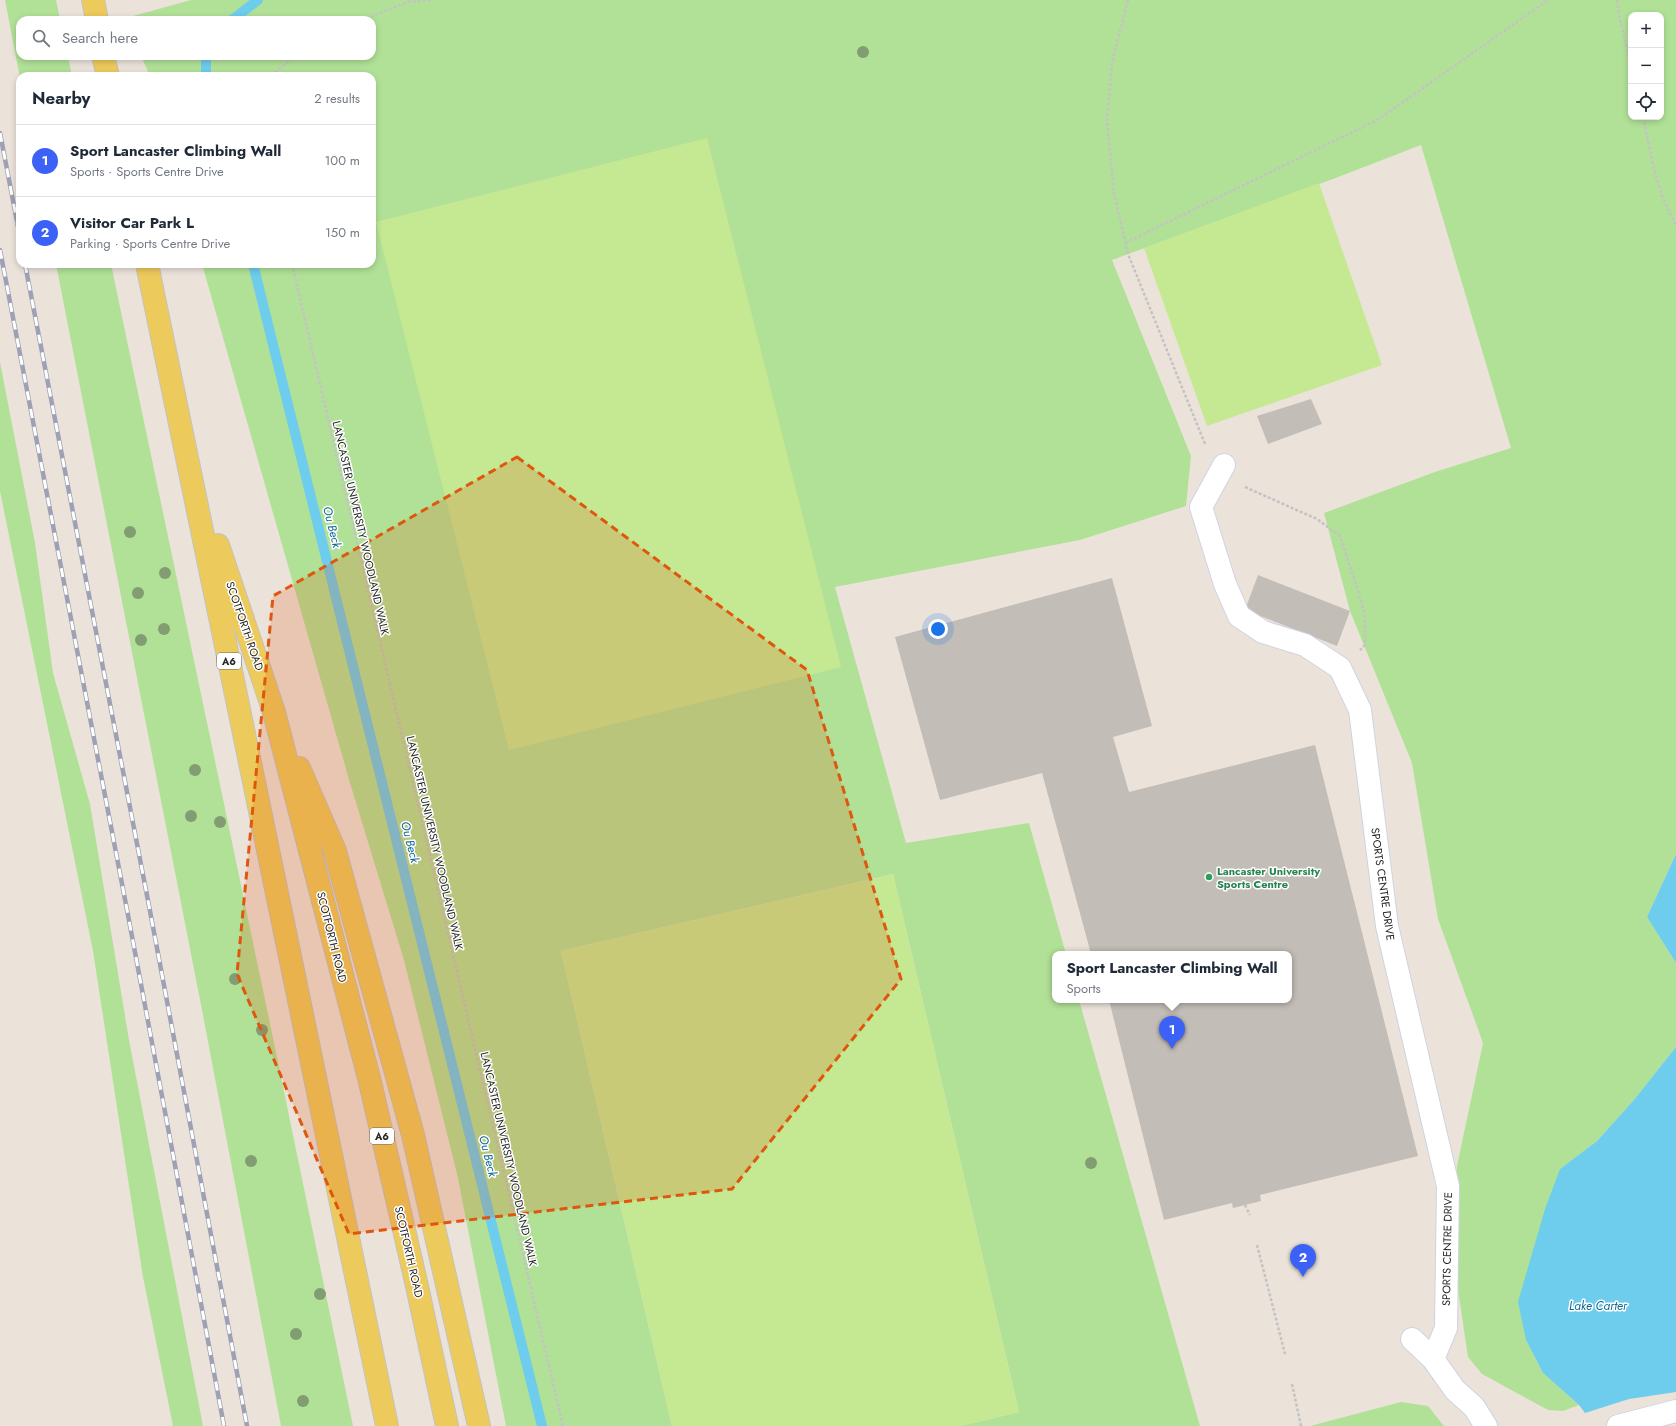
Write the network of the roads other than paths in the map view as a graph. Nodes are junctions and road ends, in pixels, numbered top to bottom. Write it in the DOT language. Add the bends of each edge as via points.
graph roads {
  1 [pos="93,0"];
  2 [pos="96,16"];
  3 [pos="104,60"];
  4 [pos="107,72"];
  5 [pos="148,268"];
  6 [pos="188,457"];
  7 [pos="1221,470"];
  8 [pos="274,712"];
  9 [pos="1412,1339"];
  10 [pos="1433,1359"];
  11 [pos="1676,1411"];
  12 [pos="387,1426"];
  13 [pos="447,1426"];
  14 [pos="479,1426"];
  15 [pos="1486,1426"];
  16 [pos="1618,1426"];
  1 -- 2 [label="main road"];
  3 -- 4 [label="main road"];
  5 -- 6 [label="main road, SCOTFORTH ROAD / A6"];
  6 -- 8 [label="main road, SCOTFORTH ROAD / A6"];
  6 -- 12 [label="main road, SCOTFORTH ROAD / A6"];
  7 -- 10 [label="street, SPORTS CENTRE DRIVE" via="1201,507 1225,584 1239,616 1263,632 1305,645 1340,668 1360,710 1387,926 1448,1186 1446,1328"];
  8 -- 13 [label="main road, SCOTFORTH ROAD / A6" via="370,1082 418,1286"];
  8 -- 14 [label="main road" via="335,851 413,1135"];
  9 -- 10 [label="street"];
  10 -- 15 [label="street" via="1455,1390 1474,1407"];
  11 -- 16 [label="street"];
}
